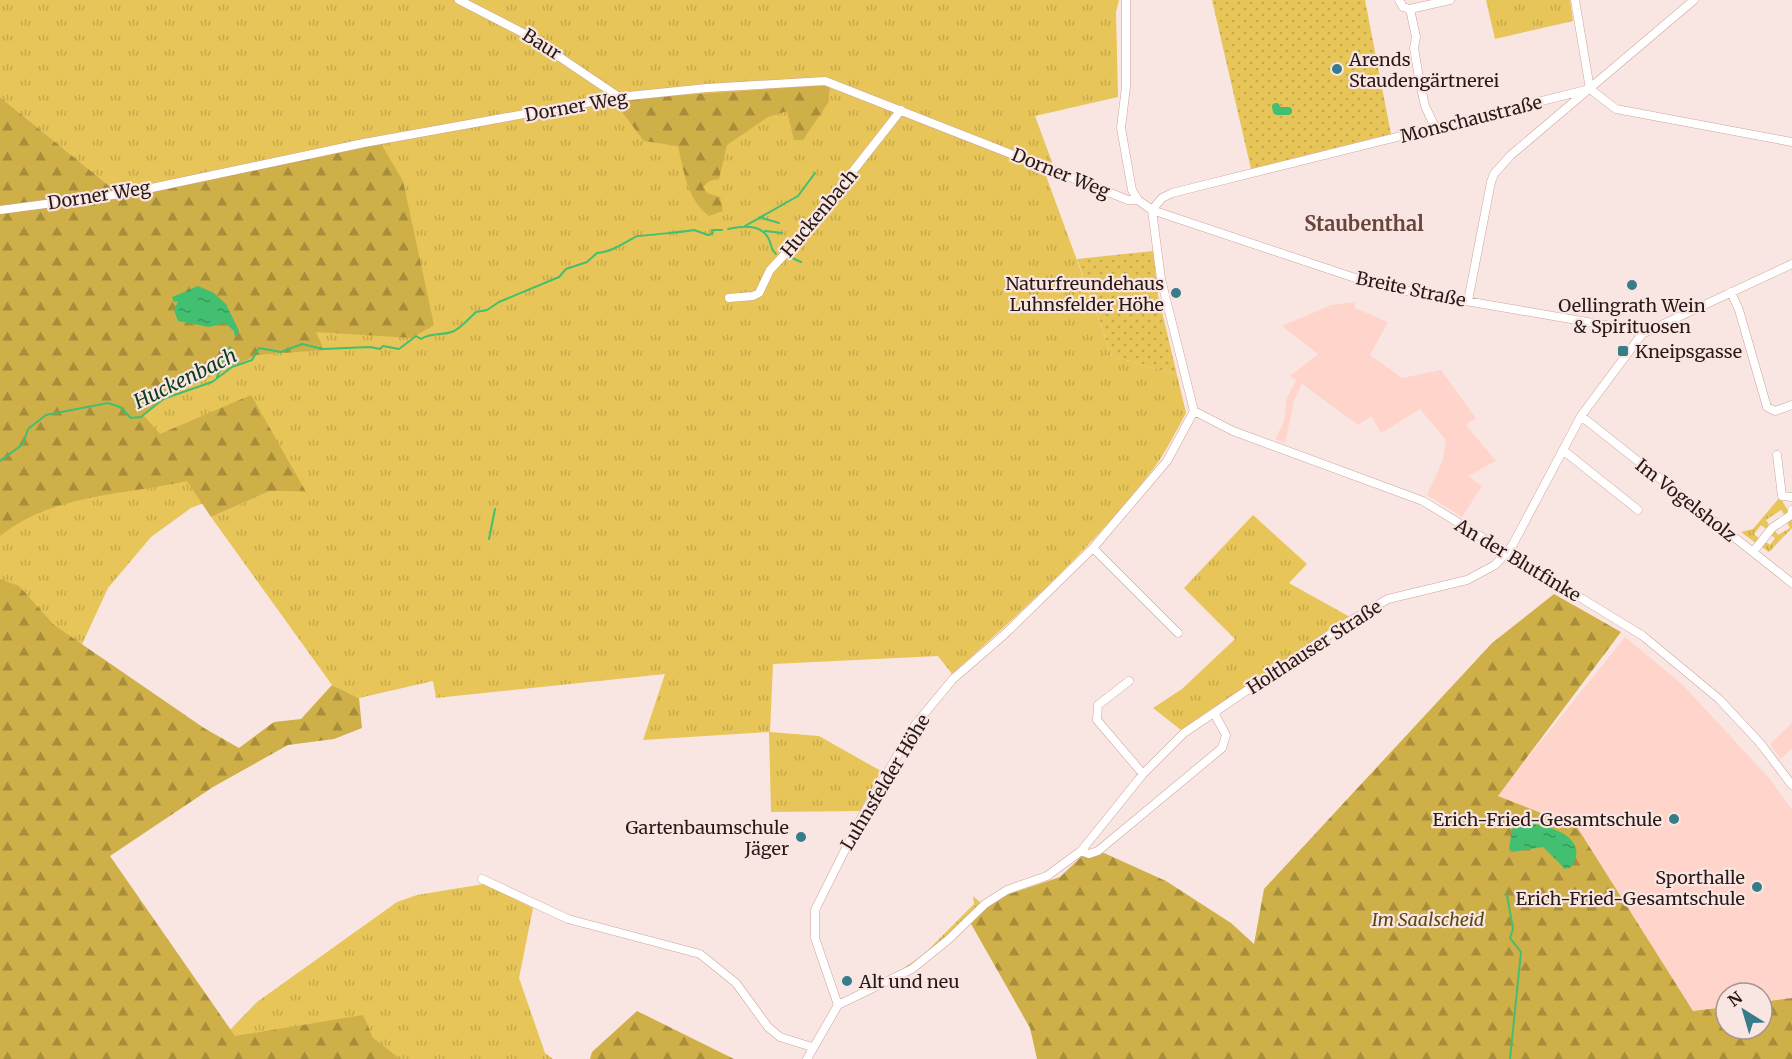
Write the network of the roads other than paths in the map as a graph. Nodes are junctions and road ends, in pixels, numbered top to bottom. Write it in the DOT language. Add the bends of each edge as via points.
graph roads {
  1 [pos="459,0"];
  2 [pos="1126,0"];
  3 [pos="1399,0"];
  4 [pos="1450,0"];
  5 [pos="1575,0"];
  6 [pos="1694,0"];
  7 [pos="1410,9"];
  8 [pos="1590,89"];
  9 [pos="619,98"];
  10 [pos="901,110"];
  11 [pos="1435,127"];
  12 [pos="1792,142"];
  13 [pos="1138,200"];
  14 [pos="0,210"];
  15 [pos="1152,210"];
  16 [pos="1792,264"];
  17 [pos="1731,292"];
  18 [pos="729,298"];
  19 [pos="1468,301"];
  20 [pos="1644,332"];
  21 [pos="1792,405"];
  22 [pos="1194,411"];
  23 [pos="1581,416"];
  24 [pos="1564,451"];
  25 [pos="1777,455"];
  26 [pos="1792,497"];
  27 [pos="1638,510"];
  28 [pos="1792,510"];
  29 [pos="1093,548"];
  30 [pos="1753,552"];
  31 [pos="1508,553"];
  32 [pos="1792,583"];
  33 [pos="1178,633"];
  34 [pos="1129,681"];
  35 [pos="1214,713"];
  36 [pos="1143,774"];
  37 [pos="1792,785"];
  38 [pos="1081,851"];
  39 [pos="482,879"];
  40 [pos="838,1005"];
  41 [pos="812,1047"];
  42 [pos="807,1059"];
  1 -- 9 [label="street, Baur" via="527,35"];
  2 -- 13 [label="street" via="1126,87 1121,128 1132,190"];
  3 -- 7 [label="street"];
  4 -- 7 [label="street"];
  5 -- 8 [label="street"];
  6 -- 8 [label="street"];
  7 -- 11 [label="street" via="1419,78"];
  8 -- 11 [label="street, Monschaustraße"];
  8 -- 12 [label="street" via="1616,109"];
  8 -- 19 [label="street" via="1494,174"];
  9 -- 10 [label="street, Dorner Weg" via="825,81"];
  9 -- 14 [label="street, Dorner Weg" via="364,143 128,193"];
  10 -- 13 [label="street, Dorner Weg" via="1128,200"];
  10 -- 18 [label="street, Huckenbach" via="802,236 770,270 759,293"];
  11 -- 15 [label="street, Monschaustraße" via="1172,193"];
  13 -- 15 [label="street, Breite Straße"];
  15 -- 19 [label="street, Breite Straße" via="1379,286"];
  15 -- 22 [label="street" via="1161,279"];
  16 -- 17 [label="street"];
  17 -- 20 [label="street"];
  17 -- 21 [label="street" via="1767,407 1775,411"];
  19 -- 20 [label="street, Breite Straße"];
  20 -- 23 [label="street, Holthauser Straße"];
  22 -- 29 [label="street, Luhnsfelder Höhe" via="1167,461"];
  22 -- 31 [label="street, An der Blutfinke" via="1233,431 1423,501"];
  23 -- 24 [label="street, Holthauser Straße"];
  23 -- 30 [label="street, Im Vogelsholz"];
  24 -- 27 [label="street"];
  24 -- 31 [label="street, Holthauser Straße"];
  25 -- 26 [label="street" via="1782,496"];
  28 -- 30 [label="street"];
  29 -- 33 [label="street"];
  29 -- 40 [label="street, Luhnsfelder Höhe" via="953,679 915,725 881,782 815,910 816,938"];
  30 -- 32 [label="street, Im Vogelsholz"];
  31 -- 35 [label="street, Holthauser Straße" via="1467,580 1388,599"];
  31 -- 37 [label="street, An der Blutfinke" via="1643,636 1719,699"];
  34 -- 36 [label="street" via="1098,705 1097,720"];
  35 -- 36 [label="street, Holthauser Straße" via="1184,733"];
  35 -- 38 [label="street, Holthauser Straße" via="1226,735 1222,748 1098,851"];
  36 -- 38 [label="street, Holthauser Straße"];
  38 -- 40 [label="street, Holthauser Straße" via="1047,876 1007,890 985,903 912,969"];
  39 -- 41 [label="street" via="568,919 700,954 736,983 780,1037"];
  40 -- 41 [label="street"];
  41 -- 42 [label="street"];
}
